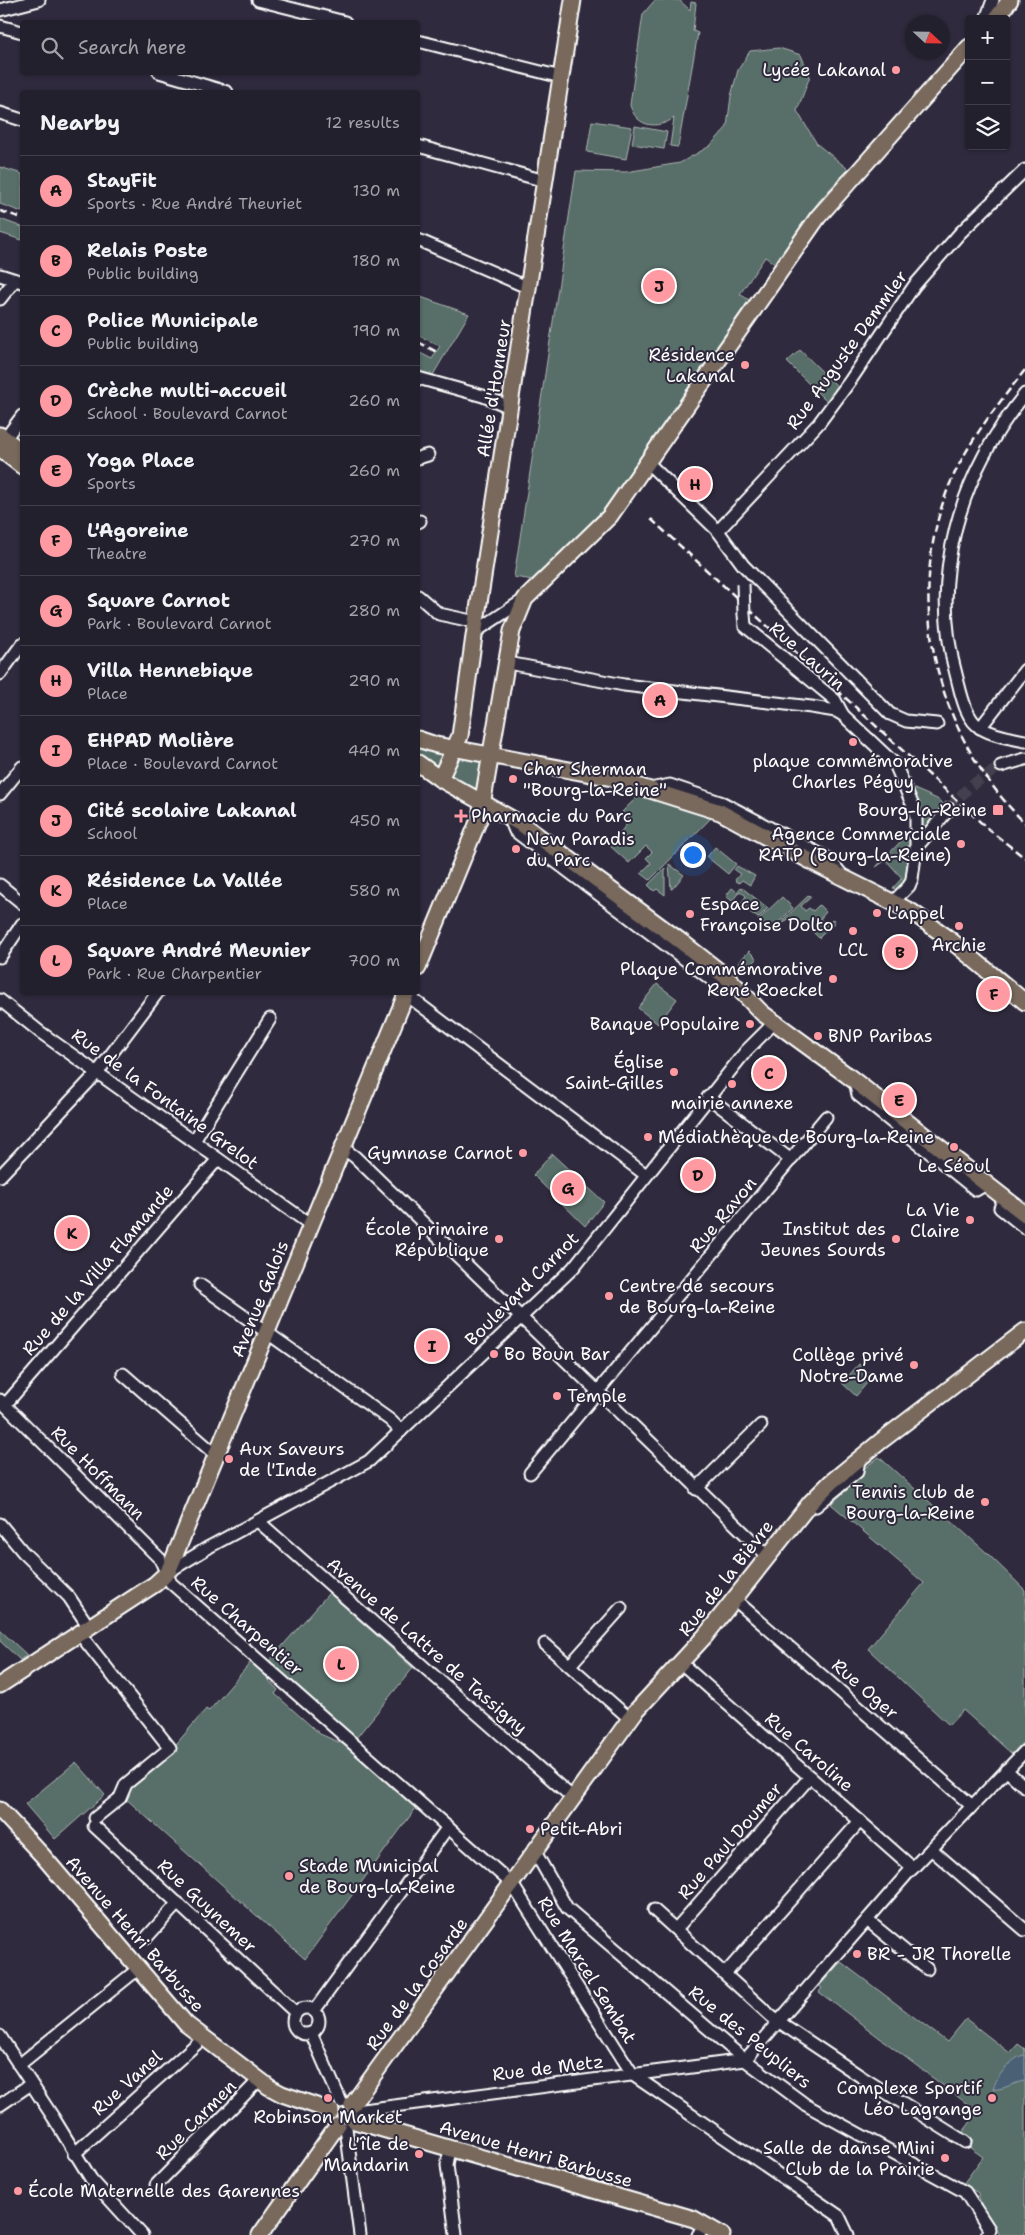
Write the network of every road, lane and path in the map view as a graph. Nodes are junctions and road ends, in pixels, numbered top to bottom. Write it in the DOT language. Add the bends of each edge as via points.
graph roads {
  1 [pos="39,0"];
  2 [pos="258,0"];
  3 [pos="573,0"];
  4 [pos="993,0"];
  5 [pos="1010,0"];
  6 [pos="0,10"];
  7 [pos="987,15"];
  8 [pos="999,15"];
  9 [pos="336,20"];
  10 [pos="0,26"];
  11 [pos="20,31"];
  12 [pos="420,42"];
  13 [pos="965,52"];
  14 [pos="169,75"];
  15 [pos="561,77"];
  16 [pos="220,90"];
  17 [pos="0,113"];
  18 [pos="20,119"];
  19 [pos="420,147"];
  20 [pos="1025,170"];
  21 [pos="545,181"];
  22 [pos="420,241"];
  23 [pos="0,275"];
  24 [pos="19,281"];
  25 [pos="529,288"];
  26 [pos="0,300"];
  27 [pos="420,379"];
  28 [pos="1025,394"];
  29 [pos="510,407"];
  30 [pos="20,418"];
  31 [pos="2,441"];
  32 [pos="20,451"];
  33 [pos="647,462"];
  34 [pos="20,464"];
  35 [pos="718,531"];
  36 [pos="743,564"];
  37 [pos="420,598"];
  38 [pos="525,599"];
  39 [pos="475,627"];
  40 [pos="20,647"];
  41 [pos="508,663"];
  42 [pos="1025,670"];
  43 [pos="0,674"];
  44 [pos="844,715"];
  45 [pos="937,724"];
  46 [pos="980,728"];
  47 [pos="420,740"];
  48 [pos="1025,740"];
  49 [pos="454,749"];
  50 [pos="492,755"];
  51 [pos="1025,759"];
  52 [pos="420,764"];
  53 [pos="1001,766"];
  54 [pos="20,769"];
  55 [pos="440,779"];
  56 [pos="0,794"];
  57 [pos="483,804"];
  58 [pos="949,809"];
  59 [pos="916,848"];
  60 [pos="0,885"];
  61 [pos="20,900"];
  62 [pos="893,902"];
  63 [pos="20,927"];
  64 [pos="0,957"];
  65 [pos="420,963"];
  66 [pos="156,995"];
  67 [pos="405,995"];
  68 [pos="409,995"];
  69 [pos="0,1000"];
  70 [pos="1025,1002"];
  71 [pos="270,1019"];
  72 [pos="775,1022"];
  73 [pos="97,1073"];
  74 [pos="708,1097"];
  75 [pos="826,1117"];
  76 [pos="194,1141"];
  77 [pos="343,1148"];
  78 [pos="218,1159"];
  79 [pos="791,1160"];
  80 [pos="646,1175"];
  81 [pos="0,1176"];
  82 [pos="1004,1198"];
  83 [pos="1025,1214"];
  84 [pos="311,1225"];
  85 [pos="1025,1228"];
  86 [pos="200,1285"];
  87 [pos="521,1318"];
  88 [pos="266,1332"];
  89 [pos="1022,1336"];
  90 [pos="123,1374"];
  91 [pos="597,1393"];
  92 [pos="2,1402"];
  93 [pos="761,1425"];
  94 [pos="401,1431"];
  95 [pos="216,1455"];
  96 [pos="530,1472"];
  97 [pos="696,1489"];
  98 [pos="258,1521"];
  99 [pos="0,1524"];
  100 [pos="768,1556"];
  101 [pos="168,1572"];
  102 [pos="734,1599"];
  103 [pos="621,1608"];
  104 [pos="84,1630"];
  105 [pos="546,1644"];
  106 [pos="681,1663"];
  107 [pos="570,1665"];
  108 [pos="0,1685"];
  109 [pos="630,1719"];
  110 [pos="1025,1750"];
  111 [pos="1006,1770"];
  112 [pos="810,1777"];
  113 [pos="1025,1787"];
  114 [pos="573,1798"];
  115 [pos="972,1806"];
  116 [pos="0,1810"];
  117 [pos="860,1821"];
  118 [pos="448,1827"];
  119 [pos="931,1849"];
  120 [pos="535,1852"];
  121 [pos="913,1868"];
  122 [pos="512,1884"];
  123 [pos="178,1903"];
  124 [pos="654,1910"];
  125 [pos="871,1923"];
  126 [pos="676,1929"];
  127 [pos="1025,1930"];
  128 [pos="147,1937"];
  129 [pos="138,1968"];
  130 [pos="928,1970"];
  131 [pos="726,1974"];
  132 [pos="314,2011"];
  133 [pos="296,2013"];
  134 [pos="777,2021"];
  135 [pos="311,2033"];
  136 [pos="203,2038"];
  137 [pos="1,2040"];
  138 [pos="745,2060"];
  139 [pos="19,2065"];
  140 [pos="633,2075"];
  141 [pos="259,2080"];
  142 [pos="31,2084"];
  143 [pos="0,2105"];
  144 [pos="345,2115"];
  145 [pos="965,2142"];
  146 [pos="450,2149"];
  147 [pos="74,2154"];
  148 [pos="156,2185"];
  149 [pos="702,2230"];
  150 [pos="142,2235"];
  151 [pos="260,2235"];
  152 [pos="360,2235"];
  153 [pos="456,2235"];
  154 [pos="722,2235"];
  155 [pos="848,2235"];
  156 [pos="987,2235"];
  1 -- 6 [label="street"];
  2 -- 9 [label="street"];
  3 -- 15 [label="main road, Allée d'Honneur"];
  4 -- 7 [label="street"];
  5 -- 8 [label="main road"];
  10 -- 11 [label="street"];
  12 -- 15 [label="street"];
  13 -- 33 [label="main road" via="818,217"];
  14 -- 16 [label="street"];
  15 -- 21 [label="main road, Allée d'Honneur"];
  17 -- 18 [label="street"];
  19 -- 21 [label="street"];
  20 -- 35 [label="street, Rue Auguste Demmler" via="942,254 904,300 819,423"];
  21 -- 25 [label="main road, Allée d'Honneur"];
  22 -- 25 [label="street"];
  23 -- 24 [label="street"];
  24 -- 26 [label="street"];
  25 -- 29 [label="main road, Allée d'Honneur"];
  27 -- 29 [label="street"];
  28 -- 46 [label="street" via="974,471 958,516 948,564 945,598 953,664 962,698 972,720"];
  29 -- 39 [label="main road, Allée d'Honneur"];
  30 -- 31 [label="street"];
  31 -- 32 [label="main road"];
  31 -- 34 [label="main road"];
  33 -- 35 [label="street"];
  33 -- 38 [label="main road" via="610,516"];
  35 -- 36 [label="street"];
  36 -- 44 [label="street, Rue Laurin, bridge" via="746,626 835,700"];
  36 -- 45 [label="street" via="890,714 906,721"];
  37 -- 39 [label="street" via="439,614"];
  38 -- 39 [label="street"];
  38 -- 41 [label="main road" via="514,624"];
  39 -- 49 [label="main road, Allée d'Honneur" via="460,736"];
  40 -- 43 [label="street"];
  41 -- 44 [label="street" via="624,685 810,707"];
  41 -- 50 [label="main road"];
  42 -- 46 [label="street"];
  44 -- 59 [label="street, Rue Laurin" via="900,771 916,818"];
  46 -- 48 [label="street"];
  47 -- 49 [label="main road"];
  49 -- 50 [label="main road"];
  49 -- 55 [label="main road, Allée d'Honneur"];
  50 -- 57 [label="main road"];
  50 -- 62 [label="main road" via="612,778 720,812"];
  51 -- 53 [label="street"];
  52 -- 55 [label="main road"];
  54 -- 56 [label="street"];
  55 -- 57 [label="main road"];
  57 -- 65 [label="main road"];
  57 -- 72 [label="main road" via="548,842 690,948"];
  58 -- 59 [label="street"];
  59 -- 62 [label="street, Rue Laurin" via="909,886"];
  60 -- 61 [label="street"];
  62 -- 70 [label="main road" via="948,938"];
  63 -- 64 [label="street"];
  66 -- 73 [label="street"];
  67 -- 77 [label="main road, Avenue Galois"];
  68 -- 80 [label="street"];
  69 -- 73 [label="street, Rue de la Fontaine Grelot"];
  71 -- 76 [label="street"];
  72 -- 74 [label="street, Boulevard Carnot" via="749,1047"];
  72 -- 82 [label="main road"];
  73 -- 76 [label="street, Rue de la Fontaine Grelot"];
  73 -- 81 [label="street"];
  74 -- 79 [label="street"];
  74 -- 80 [label="street, Boulevard Carnot"];
  75 -- 79 [label="street, Rue Ravon"];
  76 -- 78 [label="street, Rue de la Fontaine Grelot"];
  77 -- 84 [label="main road, Avenue Galois"];
  77 -- 87 [label="street"];
  78 -- 84 [label="street, Rue de la Fontaine Grelot"];
  78 -- 92 [label="street, Rue de la Villa Flamande"];
  79 -- 91 [label="street, Rue Ravon"];
  80 -- 87 [label="street, Boulevard Carnot" via="573,1268"];
  82 -- 83 [label="main road"];
  82 -- 85 [label="street" via="1000,1208"];
  84 -- 88 [label="main road, Avenue Galois"];
  86 -- 88 [label="street"];
  87 -- 91 [label="street"];
  87 -- 94 [label="street, Boulevard Carnot"];
  88 -- 94 [label="street"];
  88 -- 95 [label="main road, Avenue Galois"];
  89 -- 100 [label="main road, Rue de la Bièvre" via="859,1458"];
  90 -- 95 [label="street"];
  91 -- 96 [label="street, Rue Ravon"];
  91 -- 97 [label="street"];
  92 -- 101 [label="street, Rue Hoffmann" via="160,1559"];
  93 -- 97 [label="street"];
  94 -- 98 [label="street, Boulevard Carnot" via="362,1465"];
  95 -- 101 [label="main road, Avenue Galois"];
  97 -- 100 [label="street"];
  98 -- 101 [label="street, Boulevard Carnot"];
  98 -- 114 [label="street, Avenue de Lattre de Tassigny"];
  99 -- 104 [label="street" via="23,1552 65,1592"];
  100 -- 102 [label="main road, Rue de la Bièvre"];
  101 -- 104 [label="main road, Avenue Galois"];
  101 -- 118 [label="street, Rue Charpentier" via="172,1583"];
  102 -- 106 [label="main road, Rue de la Bièvre"];
  102 -- 115 [label="street, Rue Oger"];
  103 -- 107 [label="street"];
  104 -- 108 [label="main road, Avenue Galois"];
  104 -- 123 [label="street, Rue Guynemer" via="170,1748 126,1784 120,1798 95,1822"];
  105 -- 107 [label="street"];
  106 -- 109 [label="main road, Rue de la Bièvre"];
  106 -- 112 [label="street, Rue Caroline"];
  107 -- 109 [label="street"];
  109 -- 114 [label="main road, Rue de la Bièvre"];
  110 -- 111 [label="street"];
  111 -- 113 [label="street"];
  111 -- 115 [label="street"];
  112 -- 117 [label="street, Rue Caroline"];
  112 -- 126 [label="street, Rue Paul Doumer"];
  114 -- 120 [label="main road, Rue de la Bièvre"];
  115 -- 119 [label="street"];
  116 -- 129 [label="main road, Avenue Henri Barbusse"];
  117 -- 121 [label="street, Rue Caroline"];
  117 -- 131 [label="street"];
  118 -- 122 [label="street, Rue Marcel Sembat"];
  118 -- 132 [label="street"];
  119 -- 121 [label="street"];
  119 -- 127 [label="street"];
  120 -- 122 [label="main road, Rue de la Bièvre"];
  120 -- 138 [label="street, Rue des Peupliers" via="566,1908"];
  121 -- 125 [label="street"];
  122 -- 140 [label="street, Rue Marcel Sembat"];
  122 -- 144 [label="main road, Rue de la Cosarde"];
  123 -- 128 [label="street"];
  123 -- 133 [label="street, Rue Guynemer"];
  124 -- 126 [label="street"];
  125 -- 130 [label="street"];
  125 -- 134 [label="street"];
  126 -- 131 [label="street"];
  129 -- 136 [label="main road, Avenue Henri Barbusse" via="180,2017"];
  129 -- 139 [label="street"];
  131 -- 134 [label="street"];
  132 -- 133 [label="street" via="303,2009"];
  132 -- 135 [label="street" via="319,2021"];
  133 -- 135 [label="street" via="293,2023 296,2030"];
  134 -- 138 [label="street"];
  134 -- 145 [label="street"];
  135 -- 144 [label="street"];
  136 -- 141 [label="main road, Avenue Henri Barbusse"];
  136 -- 147 [label="street, Rue Vanel"];
  137 -- 139 [label="street"];
  138 -- 140 [label="street, Rue de Metz"];
  138 -- 156 [label="street, Rue des Peupliers" via="806,2105 965,2192 989,2229"];
  139 -- 142 [label="street"];
  140 -- 144 [label="street, Rue de Metz"];
  140 -- 155 [label="street" via="839,2216"];
  141 -- 144 [label="main road, Avenue Henri Barbusse" via="282,2094"];
  141 -- 148 [label="street, Rue Carmen"];
  142 -- 143 [label="street"];
  142 -- 147 [label="street"];
  144 -- 146 [label="main road, Avenue Henri Barbusse"];
  144 -- 151 [label="main road, Rue de la Cosarde"];
  144 -- 152 [label="street"];
  146 -- 149 [label="main road, Avenue Henri Barbusse" via="690,2218"];
  146 -- 153 [label="street" via="447,2165"];
  147 -- 150 [label="street" via="90,2179"];
  149 -- 154 [label="main road, Avenue Henri Barbusse"];
}
